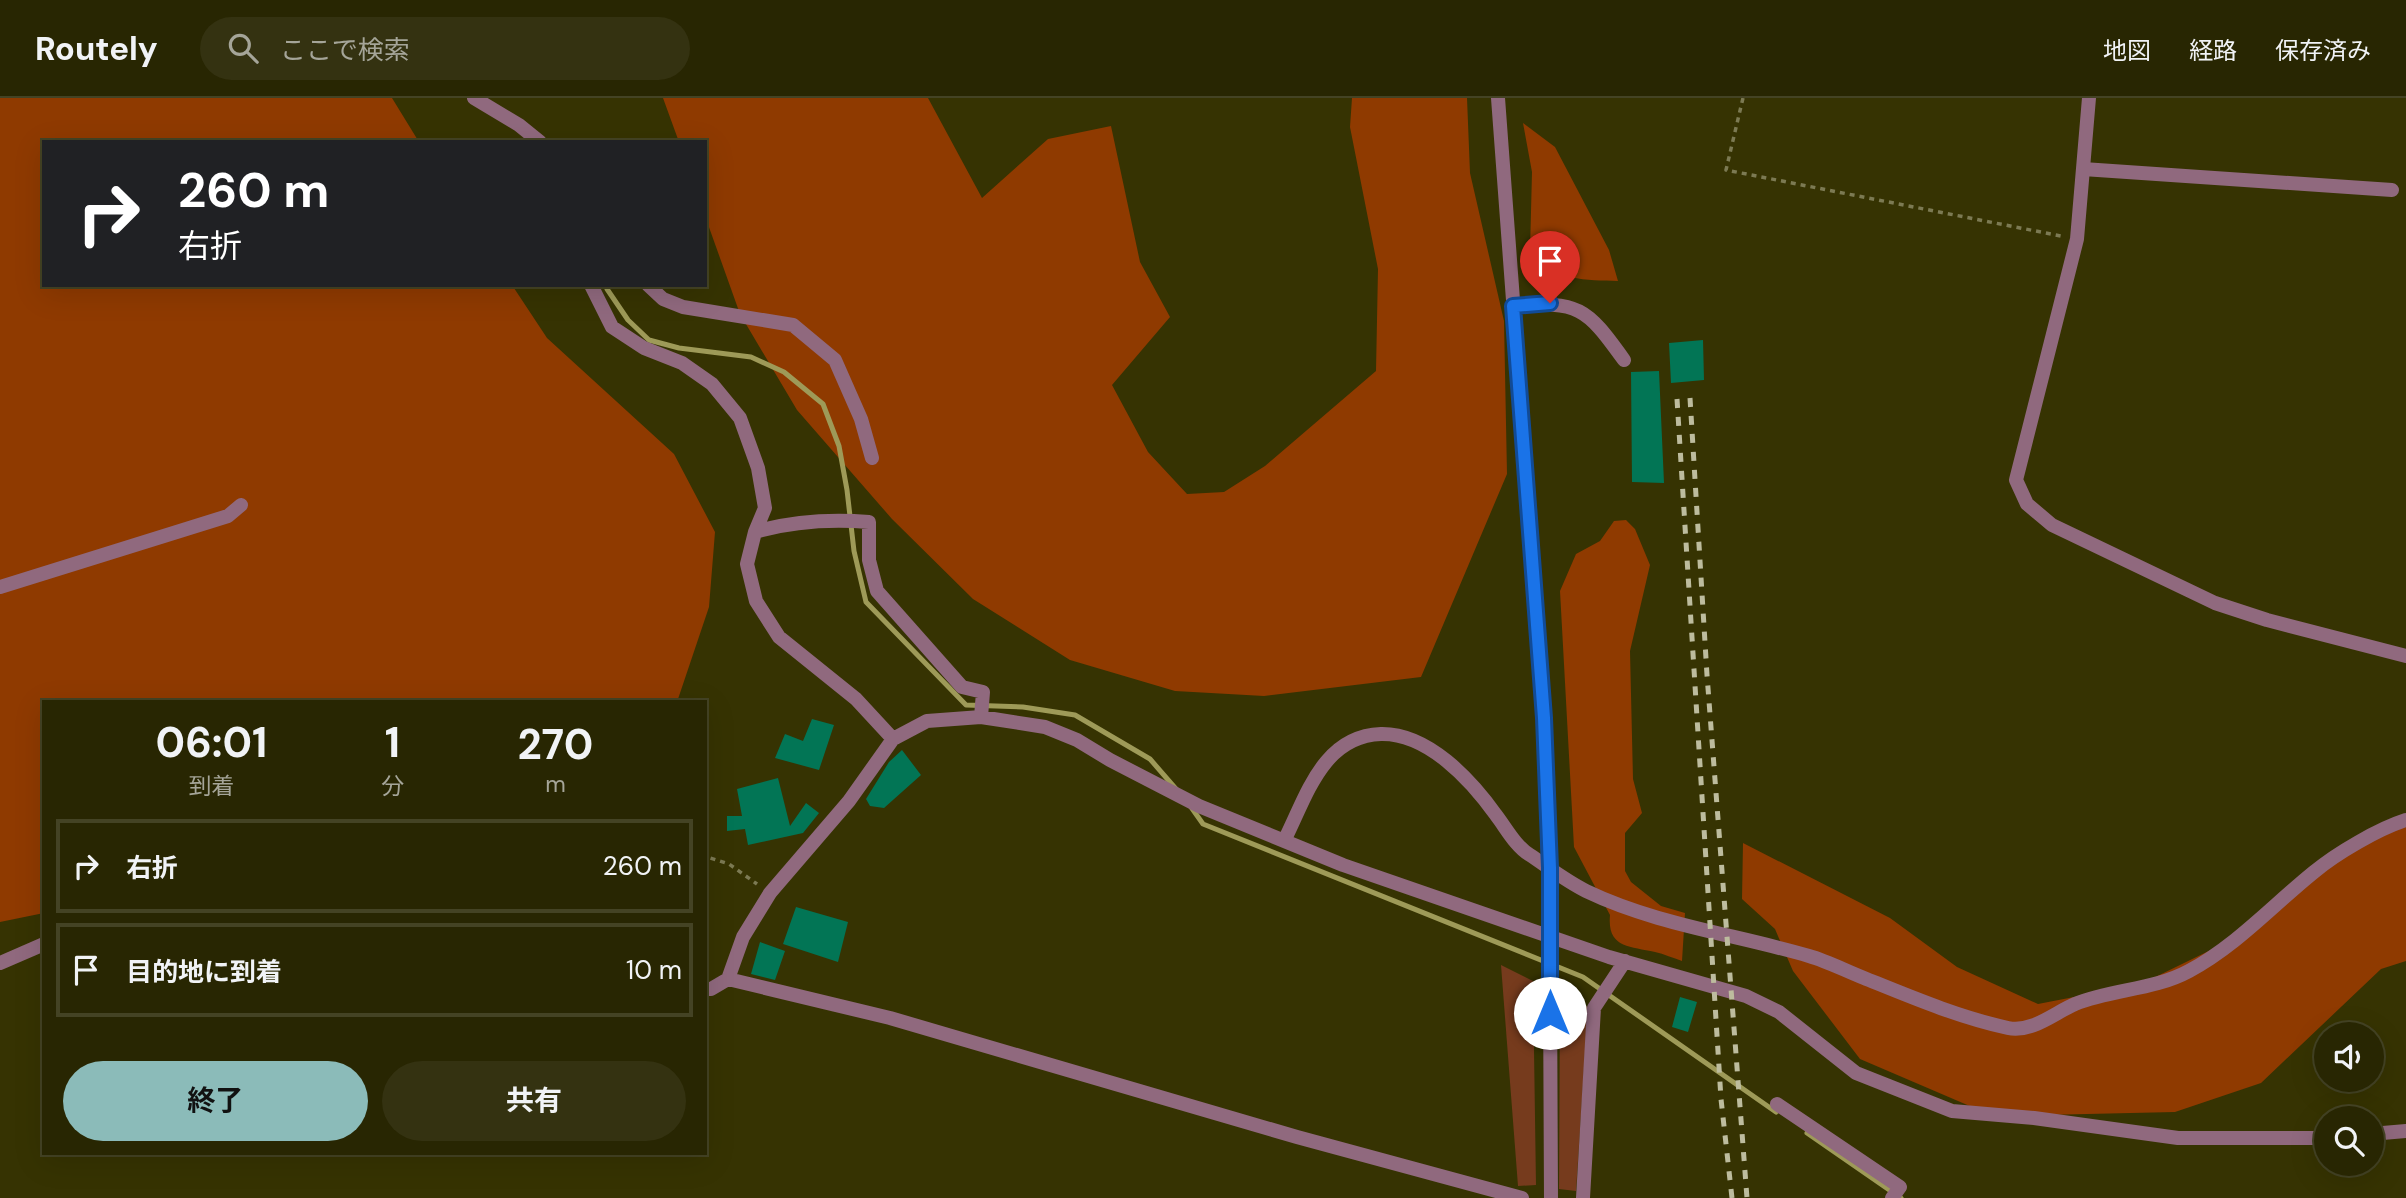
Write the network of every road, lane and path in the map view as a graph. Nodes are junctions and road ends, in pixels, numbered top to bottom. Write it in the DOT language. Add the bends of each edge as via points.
graph roads {
  1 [pos="474,98"];
  2 [pos="1498,98"];
  3 [pos="1743,98"];
  4 [pos="2089,98"];
  5 [pos="538,140"];
  6 [pos="2083,169"];
  7 [pos="2392,190"];
  8 [pos="2077,239"];
  9 [pos="592,287"];
  10 [pos="650,287"];
  11 [pos="1513,306"];
  12 [pos="1624,359"];
  13 [pos="872,458"];
  14 [pos="241,505"];
  15 [pos="755,532"];
  16 [pos="0,587"];
  17 [pos="2406,656"];
  18 [pos="981,716"];
  19 [pos="893,739"];
  20 [pos="2406,820"];
  21 [pos="1285,839"];
  22 [pos="707,863"];
  23 [pos="1550,868"];
  24 [pos="769,893"];
  25 [pos="42,945"];
  26 [pos="1625,961"];
  27 [pos="0,963"];
  28 [pos="728,979"];
  29 [pos="707,989"];
  30 [pos="1777,1104"];
  31 [pos="2406,1131"];
  32 [pos="2384,1133"];
  33 [pos="2314,1138"];
  34 [pos="1896,1193"];
  35 [pos="1522,1198"];
  36 [pos="1551,1198"];
  37 [pos="1583,1198"];
  1 -- 5 [label="street"];
  2 -- 11 [label="street"];
  3 -- 8 [label="path" via="1726,170"];
  4 -- 6 [label="street"];
  6 -- 7 [label="street"];
  6 -- 8 [label="street"];
  8 -- 17 [label="street" via="2015,480 2027,504 2052,525 2215,603"];
  9 -- 15 [label="street" via="612,327 712,384 740,418 758,468 765,508"];
  10 -- 13 [label="street" via="663,299 683,307 793,325 835,360"];
  11 -- 12 [label="street" via="1550,303 1581,310 1600,326"];
  11 -- 23 [label="street" via="1543,704"];
  14 -- 16 [label="street" via="228,516"];
  15 -- 18 [label="street" via="781,525 869,522 869,560 877,591 962,687 983,693"];
  15 -- 19 [label="street" via="747,564 756,601 779,637 856,699"];
  18 -- 19 [label="street" via="927,721"];
  18 -- 21 [label="street" via="1045,727 1199,806"];
  19 -- 24 [label="street" via="849,801"];
  20 -- 23 [label="street" via="2317,869 2225,948 2190,970 2161,984 2102,995 2026,1028 2013,1029 1959,1015 1810,956 1629,908 1584,890"];
  21 -- 23 [label="street" via="1328,757 1348,741 1385,734 1422,744 1447,760 1491,807 1524,852"];
  21 -- 26 [label="street" via="1343,865"];
  22 -- 24 [label="path" via="710,858 729,864"];
  23 -- 36 [label="street, bridge"];
  24 -- 28 [label="street" via="743,937"];
  25 -- 27 [label="street"];
  26 -- 33 [label="street" via="1746,996 1779,1012 1856,1073 1952,1111 2178,1138"];
  26 -- 37 [label="street" via="1594,1008"];
  28 -- 29 [label="street"];
  28 -- 35 [label="street" via="890,1018"];
  30 -- 34 [label="street"];
  31 -- 32 [label="street"];
}
